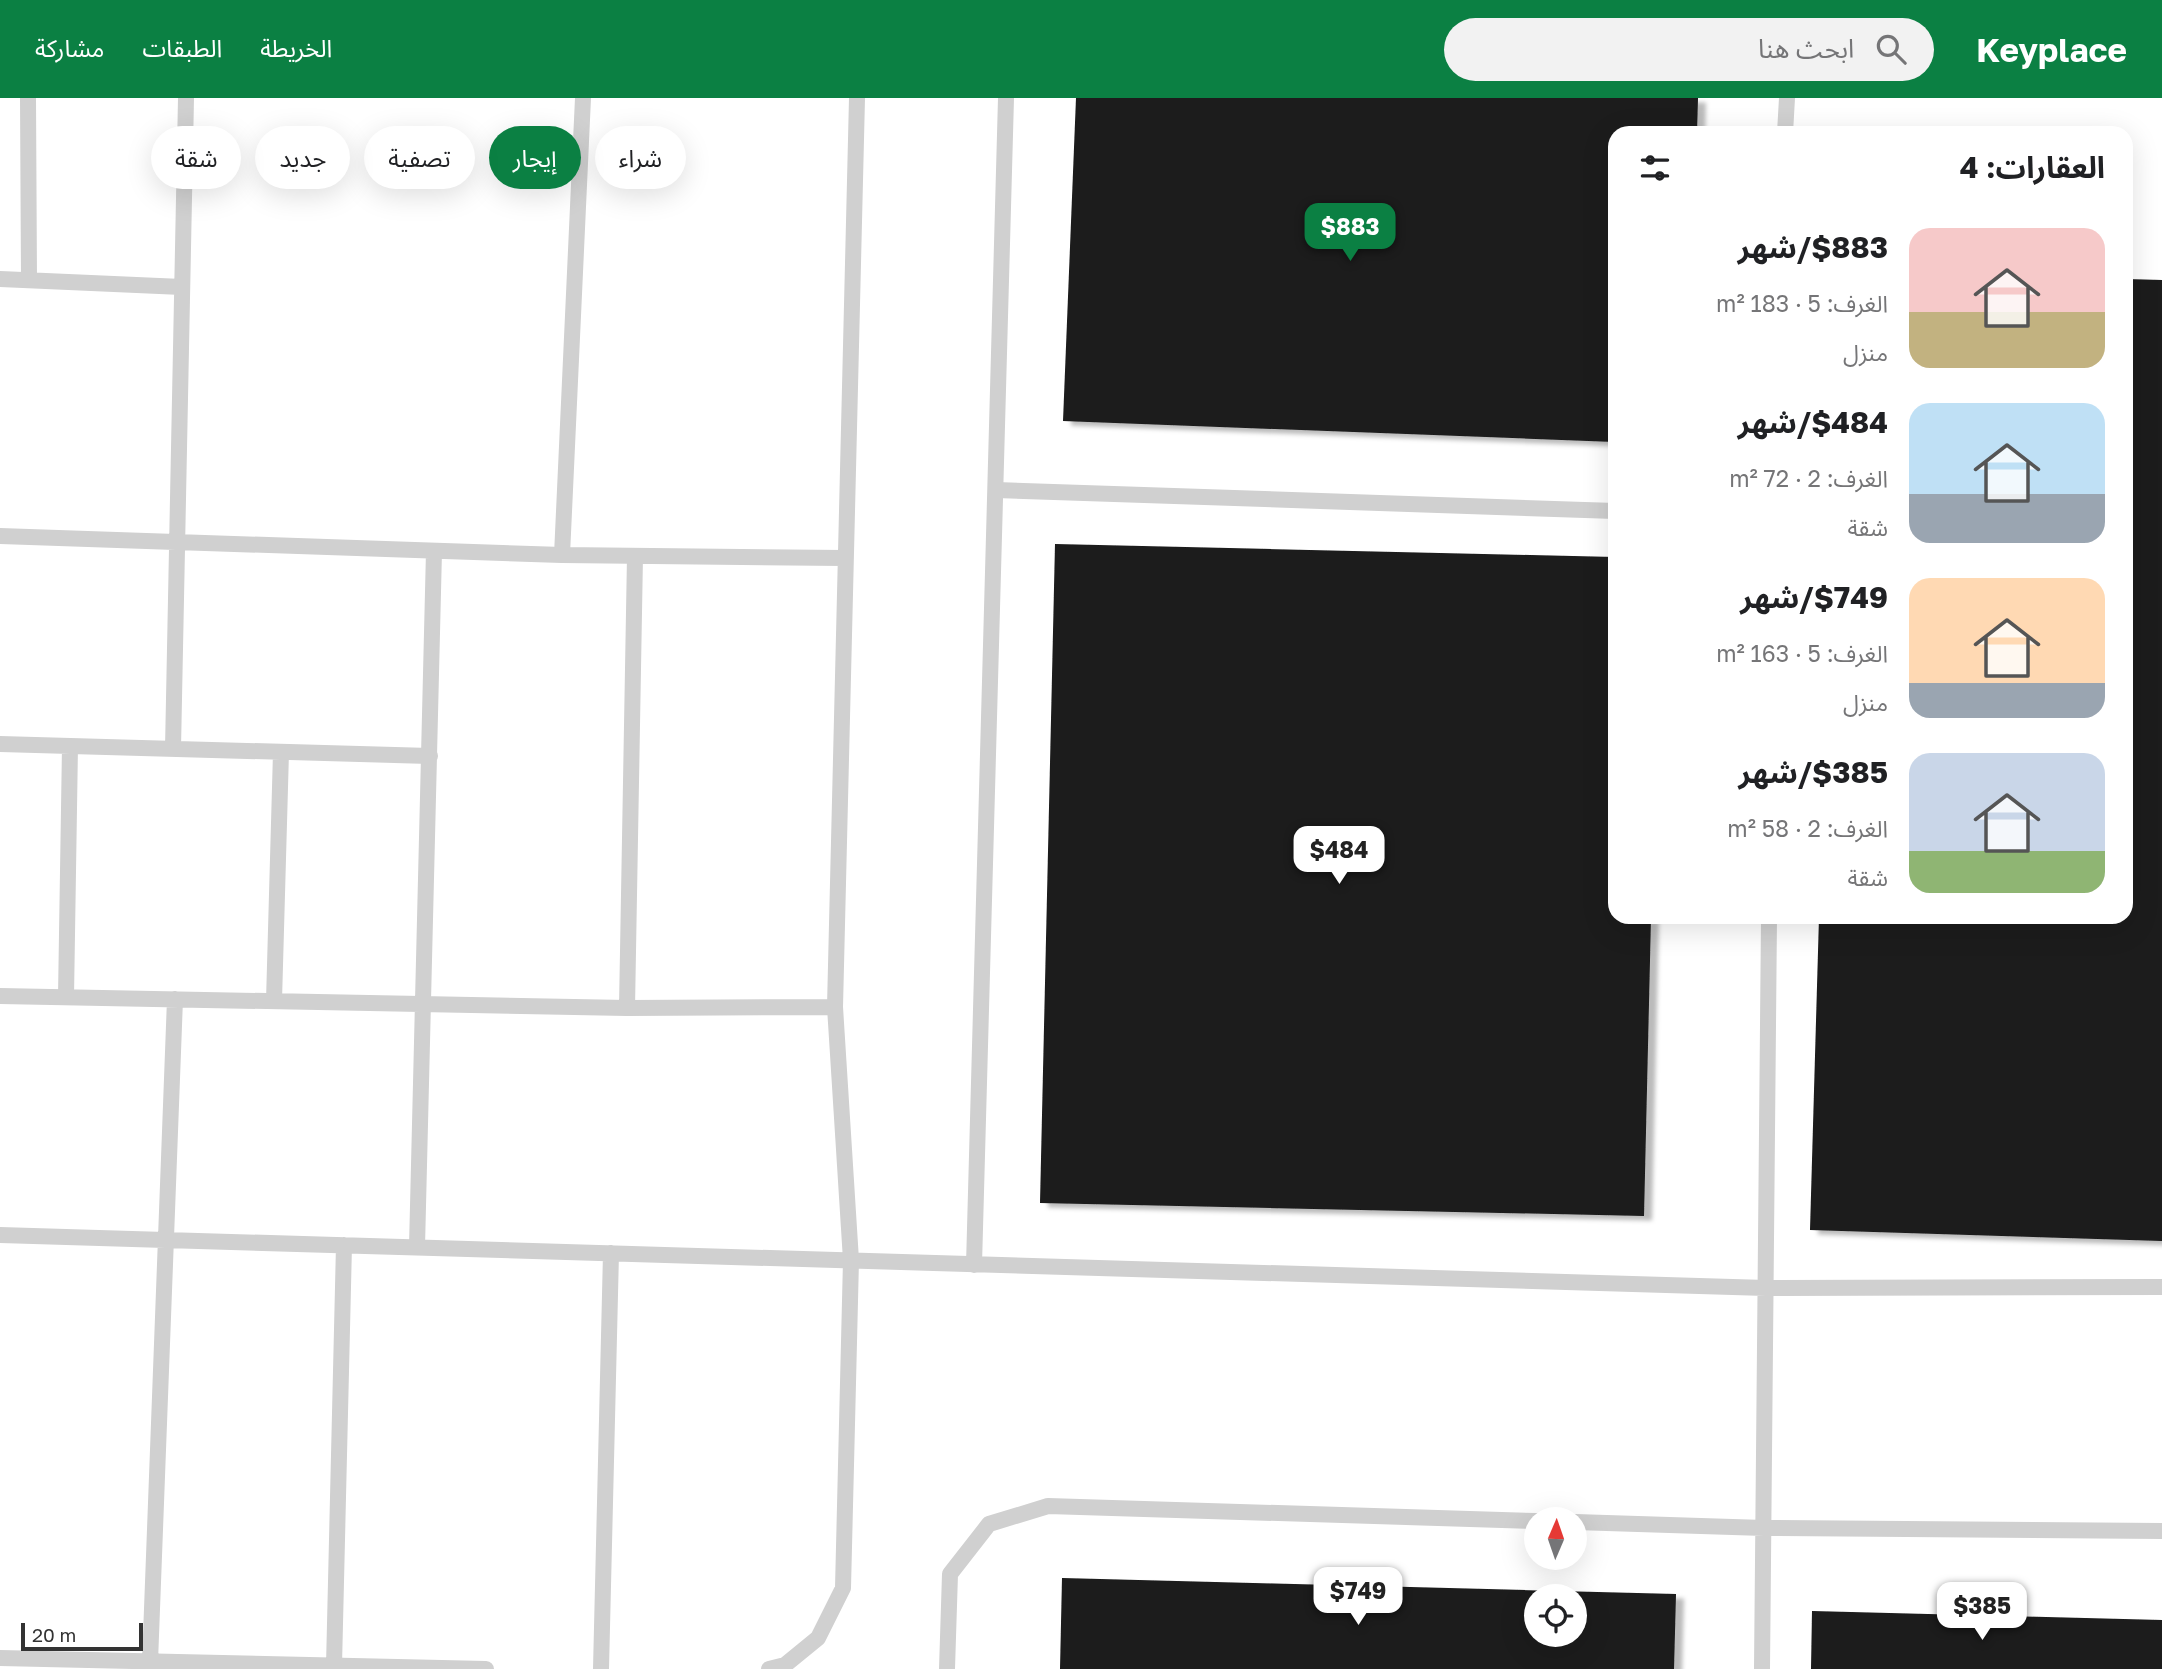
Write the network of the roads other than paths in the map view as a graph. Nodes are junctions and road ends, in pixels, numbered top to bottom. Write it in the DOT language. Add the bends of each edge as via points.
graph roads {
  1 [pos="27,98"];
  2 [pos="186,98"];
  3 [pos="583,98"];
  4 [pos="857,98"];
  5 [pos="1006,98"];
  6 [pos="1787,98"];
  7 [pos="1786,126"];
  8 [pos="0,279"];
  9 [pos="29,280"];
  10 [pos="182,288"];
  11 [pos="996,490"];
  12 [pos="1608,511"];
  13 [pos="0,536"];
  14 [pos="178,541"];
  15 [pos="434,551"];
  16 [pos="562,555"];
  17 [pos="635,556"];
  18 [pos="844,558"];
  19 [pos="0,744"];
  20 [pos="70,746"];
  21 [pos="173,749"];
  22 [pos="281,752"];
  23 [pos="430,756"];
  24 [pos="1769,924"];
  25 [pos="0,996"];
  26 [pos="66,997"];
  27 [pos="175,999"];
  28 [pos="274,1001"];
  29 [pos="423,1004"];
  30 [pos="835,1007"];
  31 [pos="626,1008"];
  32 [pos="0,1235"];
  33 [pos="166,1240"];
  34 [pos="344,1245"];
  35 [pos="417,1247"];
  36 [pos="611,1254"];
  37 [pos="851,1261"];
  38 [pos="974,1265"];
  39 [pos="2162,1287"];
  40 [pos="1766,1288"];
  41 [pos="1524,1521"];
  42 [pos="1587,1522"];
  43 [pos="1764,1528"];
  44 [pos="2162,1531"];
  45 [pos="0,1658"];
  46 [pos="150,1662"];
  47 [pos="334,1666"];
  48 [pos="486,1669"];
  49 [pos="601,1669"];
  50 [pos="769,1669"];
  51 [pos="947,1669"];
  52 [pos="1762,1669"];
  1 -- 9 [label="lane"];
  2 -- 10 [label="lane"];
  3 -- 16 [label="lane"];
  4 -- 18 [label="lane"];
  5 -- 11 [label="lane"];
  6 -- 7 [label="lane"];
  8 -- 9 [label="lane"];
  9 -- 10 [label="lane"];
  10 -- 14 [label="lane"];
  11 -- 12 [label="lane"];
  11 -- 38 [label="lane"];
  13 -- 14 [label="lane"];
  14 -- 15 [label="lane"];
  14 -- 21 [label="lane"];
  15 -- 16 [label="lane"];
  15 -- 23 [label="lane"];
  16 -- 17 [label="lane"];
  17 -- 18 [label="lane"];
  17 -- 31 [label="lane"];
  18 -- 30 [label="lane"];
  19 -- 20 [label="lane"];
  20 -- 21 [label="lane"];
  20 -- 26 [label="lane"];
  21 -- 22 [label="lane"];
  22 -- 23 [label="lane"];
  22 -- 28 [label="lane"];
  23 -- 29 [label="lane"];
  24 -- 40 [label="lane"];
  25 -- 26 [label="lane"];
  26 -- 27 [label="lane"];
  27 -- 28 [label="lane"];
  27 -- 33 [label="lane"];
  28 -- 29 [label="lane"];
  29 -- 31 [label="lane"];
  29 -- 35 [label="lane"];
  30 -- 31 [label="lane"];
  30 -- 37 [label="lane"];
  32 -- 33 [label="lane"];
  33 -- 34 [label="lane"];
  33 -- 46 [label="lane"];
  34 -- 35 [label="lane"];
  34 -- 47 [label="lane"];
  35 -- 36 [label="lane"];
  36 -- 37 [label="lane"];
  36 -- 49 [label="lane"];
  37 -- 38 [label="lane"];
  37 -- 50 [label="lane" via="843,1588 818,1638 785,1665"];
  38 -- 40 [label="lane"];
  39 -- 40 [label="lane"];
  40 -- 43 [label="lane"];
  41 -- 51 [label="lane" via="1048,1506 989,1524 950,1574"];
  42 -- 43 [label="lane"];
  43 -- 44 [label="lane"];
  43 -- 52 [label="lane"];
  45 -- 46 [label="lane"];
  46 -- 47 [label="lane"];
  47 -- 48 [label="lane"];
}
